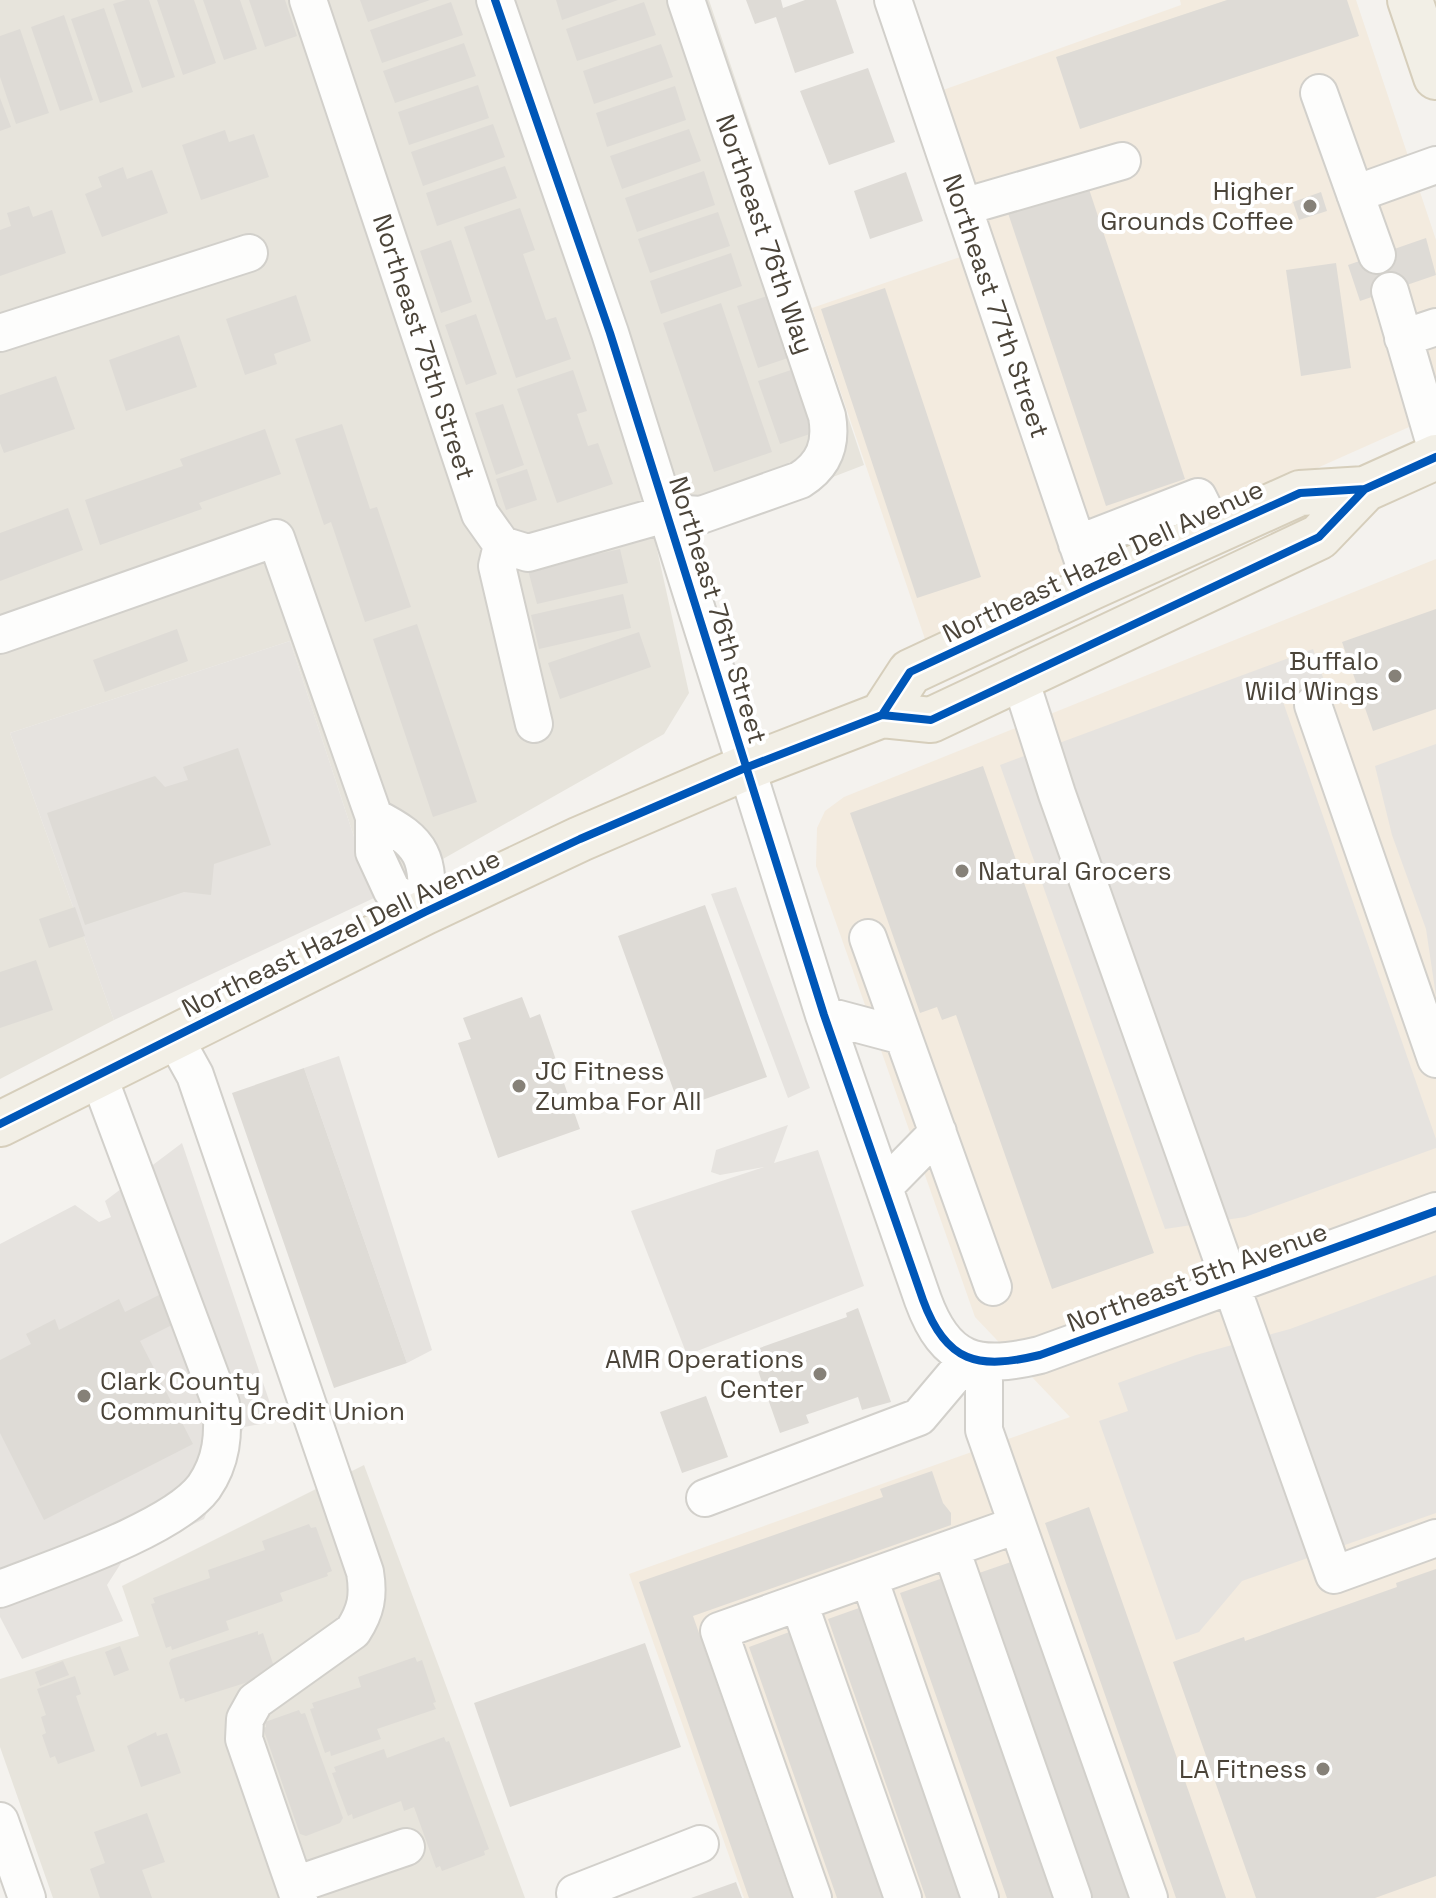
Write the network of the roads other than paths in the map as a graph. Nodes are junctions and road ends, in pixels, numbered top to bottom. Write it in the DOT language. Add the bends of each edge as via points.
graph roads {
  1 [pos="308,0"];
  2 [pos="495,0"];
  3 [pos="1410,0"];
  4 [pos="689,8"];
  5 [pos="898,12"];
  6 [pos="1436,77"];
  7 [pos="1319,93"];
  8 [pos="1122,161"];
  9 [pos="1436,165"];
  10 [pos="1355,194"];
  11 [pos="963,207"];
  12 [pos="249,253"];
  13 [pos="1377,255"];
  14 [pos="1390,291"];
  15 [pos="1420,332"];
  16 [pos="0,333"];
  17 [pos="1436,448"];
  18 [pos="1436,457"];
  19 [pos="1365,489"];
  20 [pos="669,513"];
  21 [pos="1215,531"];
  22 [pos="1077,544"];
  23 [pos="502,545"];
  24 [pos="1092,587"];
  25 [pos="0,635"];
  26 [pos="1020,679"];
  27 [pos="1313,705"];
  28 [pos="882,715"];
  29 [pos="534,724"];
  30 [pos="745,768"];
  31 [pos="425,912"];
  32 [pos="868,938"];
  33 [pos="824,1015"];
  34 [pos="903,1036"];
  35 [pos="174,1037"];
  36 [pos="1436,1059"];
  37 [pos="98,1075"];
  38 [pos="0,1124"];
  39 [pos="938,1132"];
  40 [pos="884,1187"];
  41 [pos="1436,1211"];
  42 [pos="1231,1285"];
  43 [pos="993,1287"];
  44 [pos="976,1361"];
  45 [pos="705,1498"];
  46 [pos="1017,1525"];
  47 [pos="1436,1538"];
  48 [pos="951,1549"];
  49 [pos="869,1578"];
  50 [pos="0,1589"];
  51 [pos="799,1603"];
  52 [pos="0,1821"];
  53 [pos="700,1844"];
  54 [pos="406,1847"];
  55 [pos="297,1892"];
  56 [pos="27,1898"];
  57 [pos="576,1898"];
  58 [pos="813,1898"];
  59 [pos="903,1898"];
  60 [pos="980,1898"];
  61 [pos="1073,1898"];
  62 [pos="1149,1898"];
  1 -- 23 [label="street, Northeast 75th Street" via="480,514"];
  2 -- 20 [label="street, Northeast 76th Street"];
  3 -- 6 [label="main road"];
  4 -- 20 [label="street, Northeast 76th Way" via="827,416 829,439 814,470 800,480 701,515"];
  5 -- 11 [label="street, Northeast 77th Street"];
  7 -- 10 [label="street"];
  8 -- 11 [label="street"];
  9 -- 10 [label="street"];
  10 -- 13 [label="street"];
  11 -- 22 [label="street, Northeast 77th Street"];
  12 -- 16 [label="street"];
  14 -- 15 [label="street"];
  15 -- 17 [label="street"];
  18 -- 19 [label="main road, Northeast Hazel Dell Avenue"];
  19 -- 21 [label="main road, Northeast Hazel Dell Avenue" via="1300,493"];
  19 -- 26 [label="main road, Northeast Hazel Dell Avenue" via="1319,537"];
  20 -- 23 [label="street" via="528,553"];
  20 -- 30 [label="street, Northeast 76th Street"];
  21 -- 22 [label="street" via="1198,497"];
  21 -- 24 [label="main road, Northeast Hazel Dell Avenue"];
  22 -- 24 [label="street, Northeast 77th Street"];
  23 -- 29 [label="street" via="497,566"];
  24 -- 28 [label="main road, Northeast Hazel Dell Avenue" via="910,672"];
  25 -- 31 [label="street" via="276,538 374,817 374,852 392,891"];
  26 -- 28 [label="main road, Northeast Hazel Dell Avenue" via="931,720"];
  26 -- 42 [label="street"];
  27 -- 36 [label="street"];
  28 -- 30 [label="main road, Northeast Hazel Dell Avenue"];
  30 -- 31 [label="main road, Northeast Hazel Dell Avenue"];
  30 -- 33 [label="street, Northeast 76th Street"];
  31 -- 35 [label="main road, Northeast Hazel Dell Avenue"];
  32 -- 34 [label="street"];
  33 -- 34 [label="street"];
  33 -- 40 [label="street, Northeast 76th Street"];
  34 -- 39 [label="street"];
  35 -- 37 [label="main road, Northeast Hazel Dell Avenue"];
  35 -- 55 [label="street" via="195,1075 365,1572 368,1593 353,1631 255,1701 245,1719 244,1739"];
  37 -- 38 [label="main road, Northeast Hazel Dell Avenue"];
  37 -- 50 [label="street" via="221,1404 224,1433 218,1462 203,1488 182,1508 100,1549"];
  39 -- 40 [label="street"];
  39 -- 43 [label="street"];
  40 -- 44 [label="street, Northeast 76th Street" via="932,1324 943,1341"];
  41 -- 42 [label="street, Northeast 5th Avenue"];
  42 -- 44 [label="street, Northeast 5th Avenue" via="1040,1355 1010,1362"];
  42 -- 47 [label="street" via="1334,1575"];
  44 -- 45 [label="street" via="919,1417"];
  44 -- 46 [label="street" via="984,1430"];
  46 -- 48 [label="street"];
  46 -- 62 [label="street"];
  48 -- 49 [label="street"];
  48 -- 61 [label="street"];
  49 -- 51 [label="street"];
  49 -- 60 [label="street"];
  51 -- 58 [label="street" via="719,1631"];
  51 -- 59 [label="street"];
  52 -- 56 [label="street"];
  53 -- 57 [label="street" via="575,1893"];
  54 -- 55 [label="street"];
}
